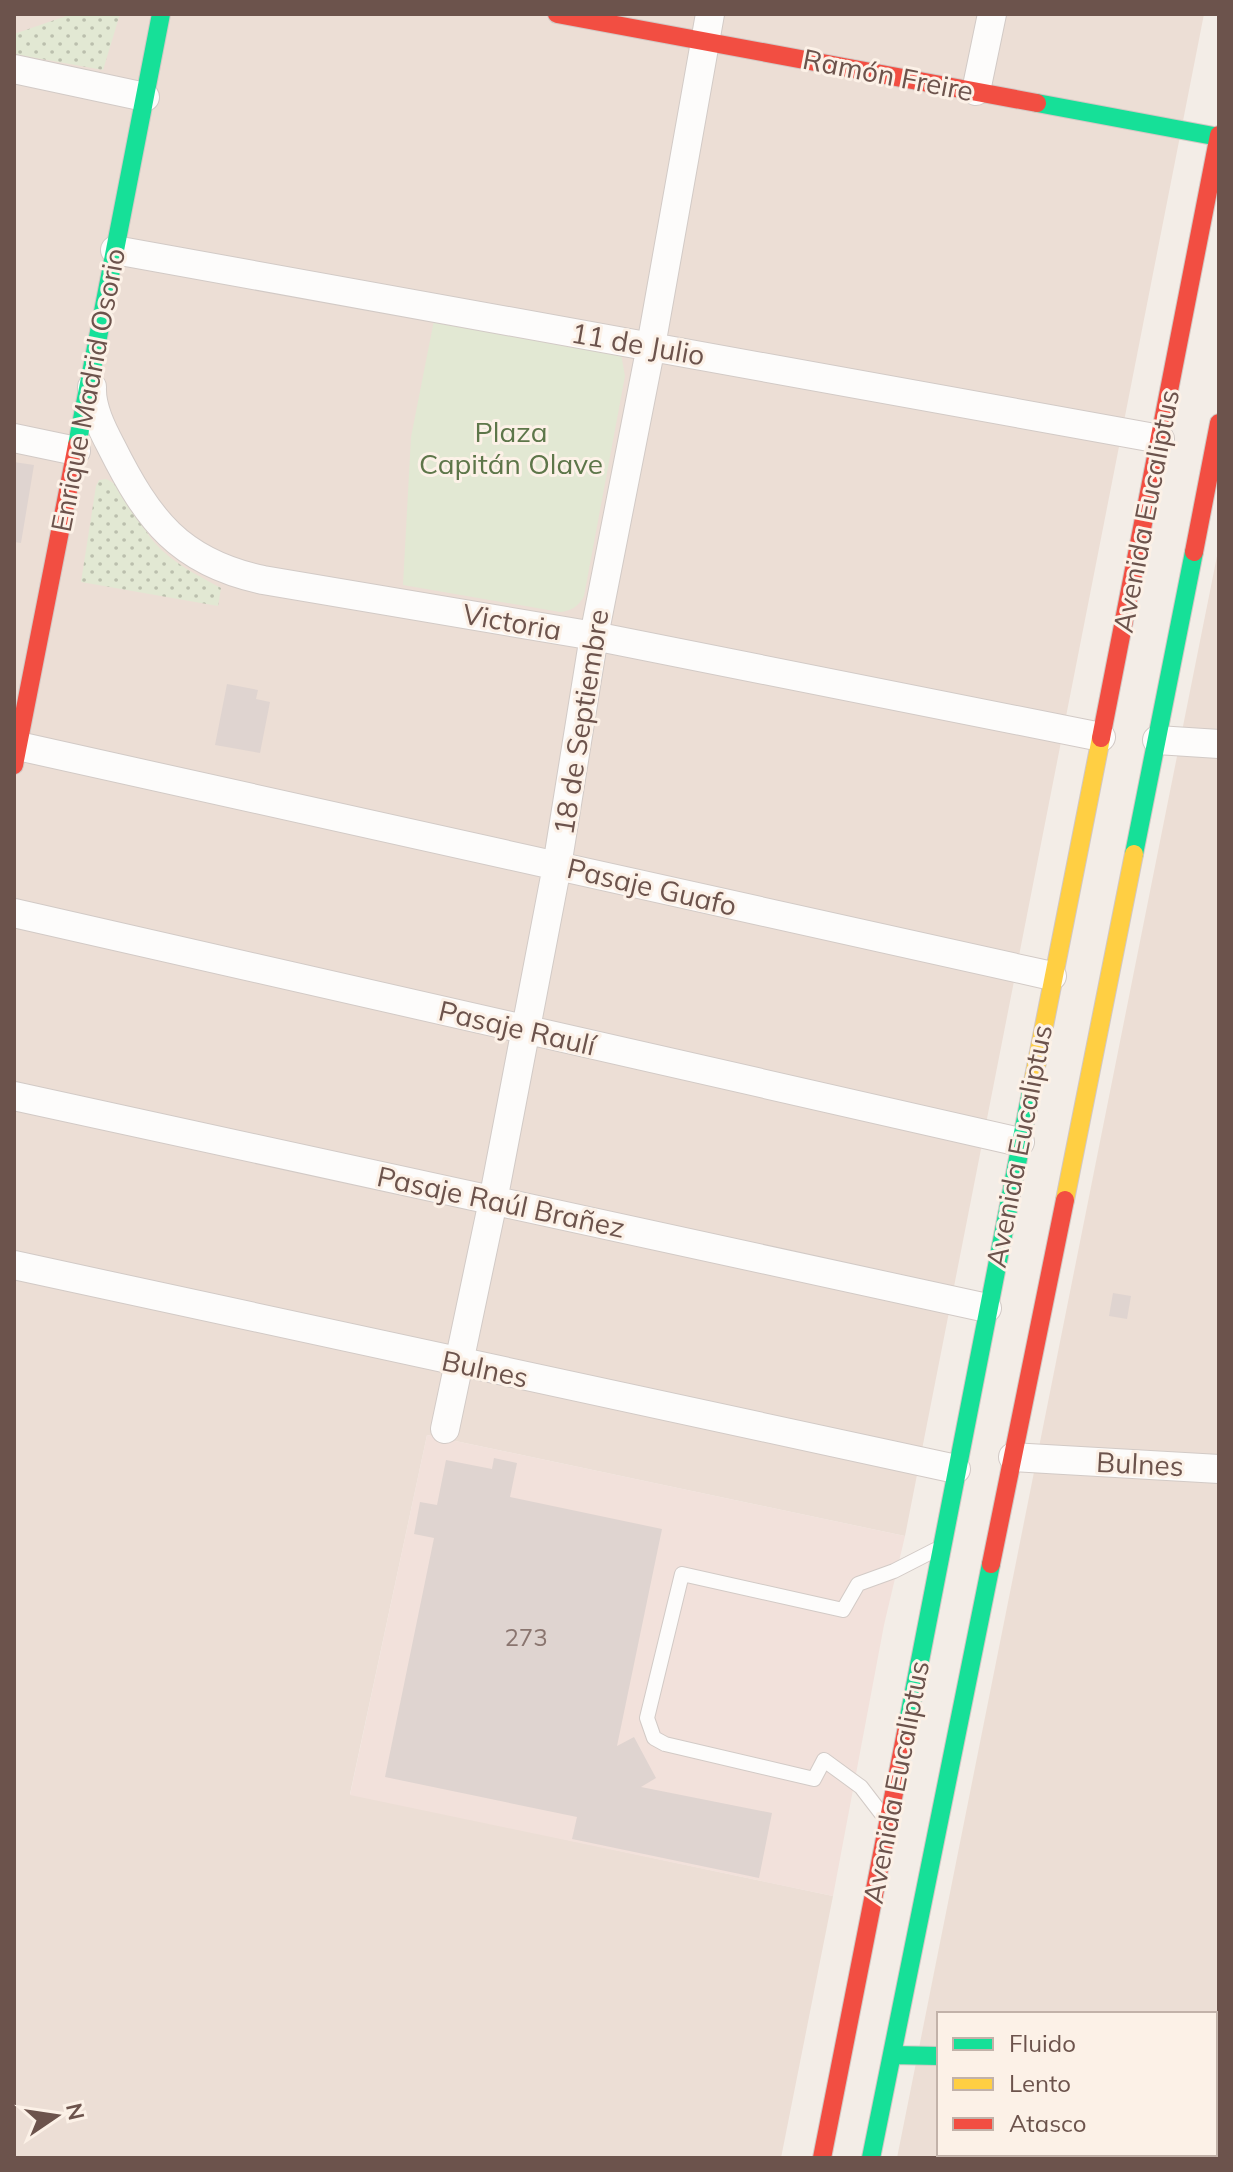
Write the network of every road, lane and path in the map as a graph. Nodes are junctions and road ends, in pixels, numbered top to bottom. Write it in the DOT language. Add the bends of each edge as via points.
graph roads {
  1 [pos="161,14"];
  2 [pos="557,14"];
  3 [pos="992,14"];
  4 [pos="707,28"];
  5 [pos="14,69"];
  6 [pos="976,91"];
  7 [pos="145,97"];
  8 [pos="1219,136"];
  9 [pos="115,250"];
  10 [pos="651,346"];
  11 [pos="93,363"];
  12 [pos="1219,423"];
  13 [pos="14,438"];
  14 [pos="1160,439"];
  15 [pos="76,451"];
  16 [pos="594,636"];
  17 [pos="1101,737"];
  18 [pos="1157,740"];
  19 [pos="1219,744"];
  20 [pos="16,755"];
  21 [pos="557,866"];
  22 [pos="1070,882"];
  23 [pos="1127,892"];
  24 [pos="14,913"];
  25 [pos="1052,976"];
  26 [pos="525,1030"];
  27 [pos="14,1096"];
  28 [pos="1020,1142"];
  29 [pos="493,1201"];
  30 [pos="14,1265"];
  31 [pos="987,1308"];
  32 [pos="459,1364"];
  33 [pos="445,1429"];
  34 [pos="1013,1457"];
  35 [pos="956,1469"];
  36 [pos="1219,1469"];
  37 [pos="941,1547"];
  38 [pos="888,1823"];
  39 [pos="892,2055"];
  40 [pos="937,2056"];
  41 [pos="822,2158"];
  42 [pos="871,2158"];
  1 -- 7 [label="main road, Enrique Madrid Osorio"];
  2 -- 4 [label="main road, Ramón Freire"];
  3 -- 6 [label="street"];
  4 -- 6 [label="main road, Ramón Freire"];
  4 -- 10 [label="street, 18 de Septiembre"];
  5 -- 7 [label="street"];
  6 -- 8 [label="main road, Ramón Freire"];
  7 -- 9 [label="main road, Enrique Madrid Osorio"];
  8 -- 14 [label="main road, Avenida Eucaliptus"];
  9 -- 10 [label="street, 11 de Julio"];
  9 -- 11 [label="main road, Enrique Madrid Osorio"];
  10 -- 14 [label="street, 11 de Julio"];
  10 -- 16 [label="street, 18 de Septiembre"];
  11 -- 15 [label="main road, Enrique Madrid Osorio"];
  11 -- 16 [label="street, Victoria" via="91,395 140,501 200,559 263,580"];
  12 -- 18 [label="main road, Avenida Eucaliptus"];
  13 -- 15 [label="street"];
  14 -- 17 [label="main road, Avenida Eucaliptus"];
  15 -- 20 [label="main road, Enrique Madrid Osorio"];
  16 -- 17 [label="street, Victoria"];
  16 -- 21 [label="street, 18 de Septiembre"];
  17 -- 22 [label="main road, Avenida Eucaliptus"];
  18 -- 19 [label="street"];
  18 -- 23 [label="main road, Avenida Eucaliptus"];
  20 -- 21 [label="street, Pasaje Guafo"];
  21 -- 25 [label="street, Pasaje Guafo"];
  21 -- 26 [label="street, 18 de Septiembre"];
  22 -- 23 [label="main road" via="1098,878"];
  22 -- 25 [label="main road, Avenida Eucaliptus"];
  23 -- 34 [label="main road, Avenida Eucaliptus"];
  24 -- 26 [label="street, Pasaje Raulí"];
  25 -- 28 [label="main road, Avenida Eucaliptus"];
  26 -- 28 [label="street, Pasaje Raulí"];
  26 -- 29 [label="street, 18 de Septiembre"];
  27 -- 29 [label="street, Pasaje Raúl Brañez"];
  28 -- 31 [label="main road, Avenida Eucaliptus"];
  29 -- 31 [label="street, Pasaje Raúl Brañez"];
  29 -- 32 [label="street, 18 de Septiembre"];
  30 -- 32 [label="street, Bulnes"];
  31 -- 35 [label="main road, Avenida Eucaliptus"];
  32 -- 33 [label="street, 18 de Septiembre"];
  32 -- 35 [label="street, Bulnes"];
  34 -- 36 [label="street, Bulnes"];
  34 -- 39 [label="main road, Avenida Eucaliptus"];
  35 -- 37 [label="main road, Avenida Eucaliptus"];
  37 -- 38 [label="main road, Avenida Eucaliptus"];
  37 -- 38 [label="lane" via="858,1584 843,1610 682,1574 647,1718 654,1738 665,1744 814,1779 824,1760 861,1787"];
  38 -- 41 [label="main road, Avenida Eucaliptus"];
  39 -- 40 [label="main road"];
  39 -- 42 [label="main road, Avenida Eucaliptus"];
}
